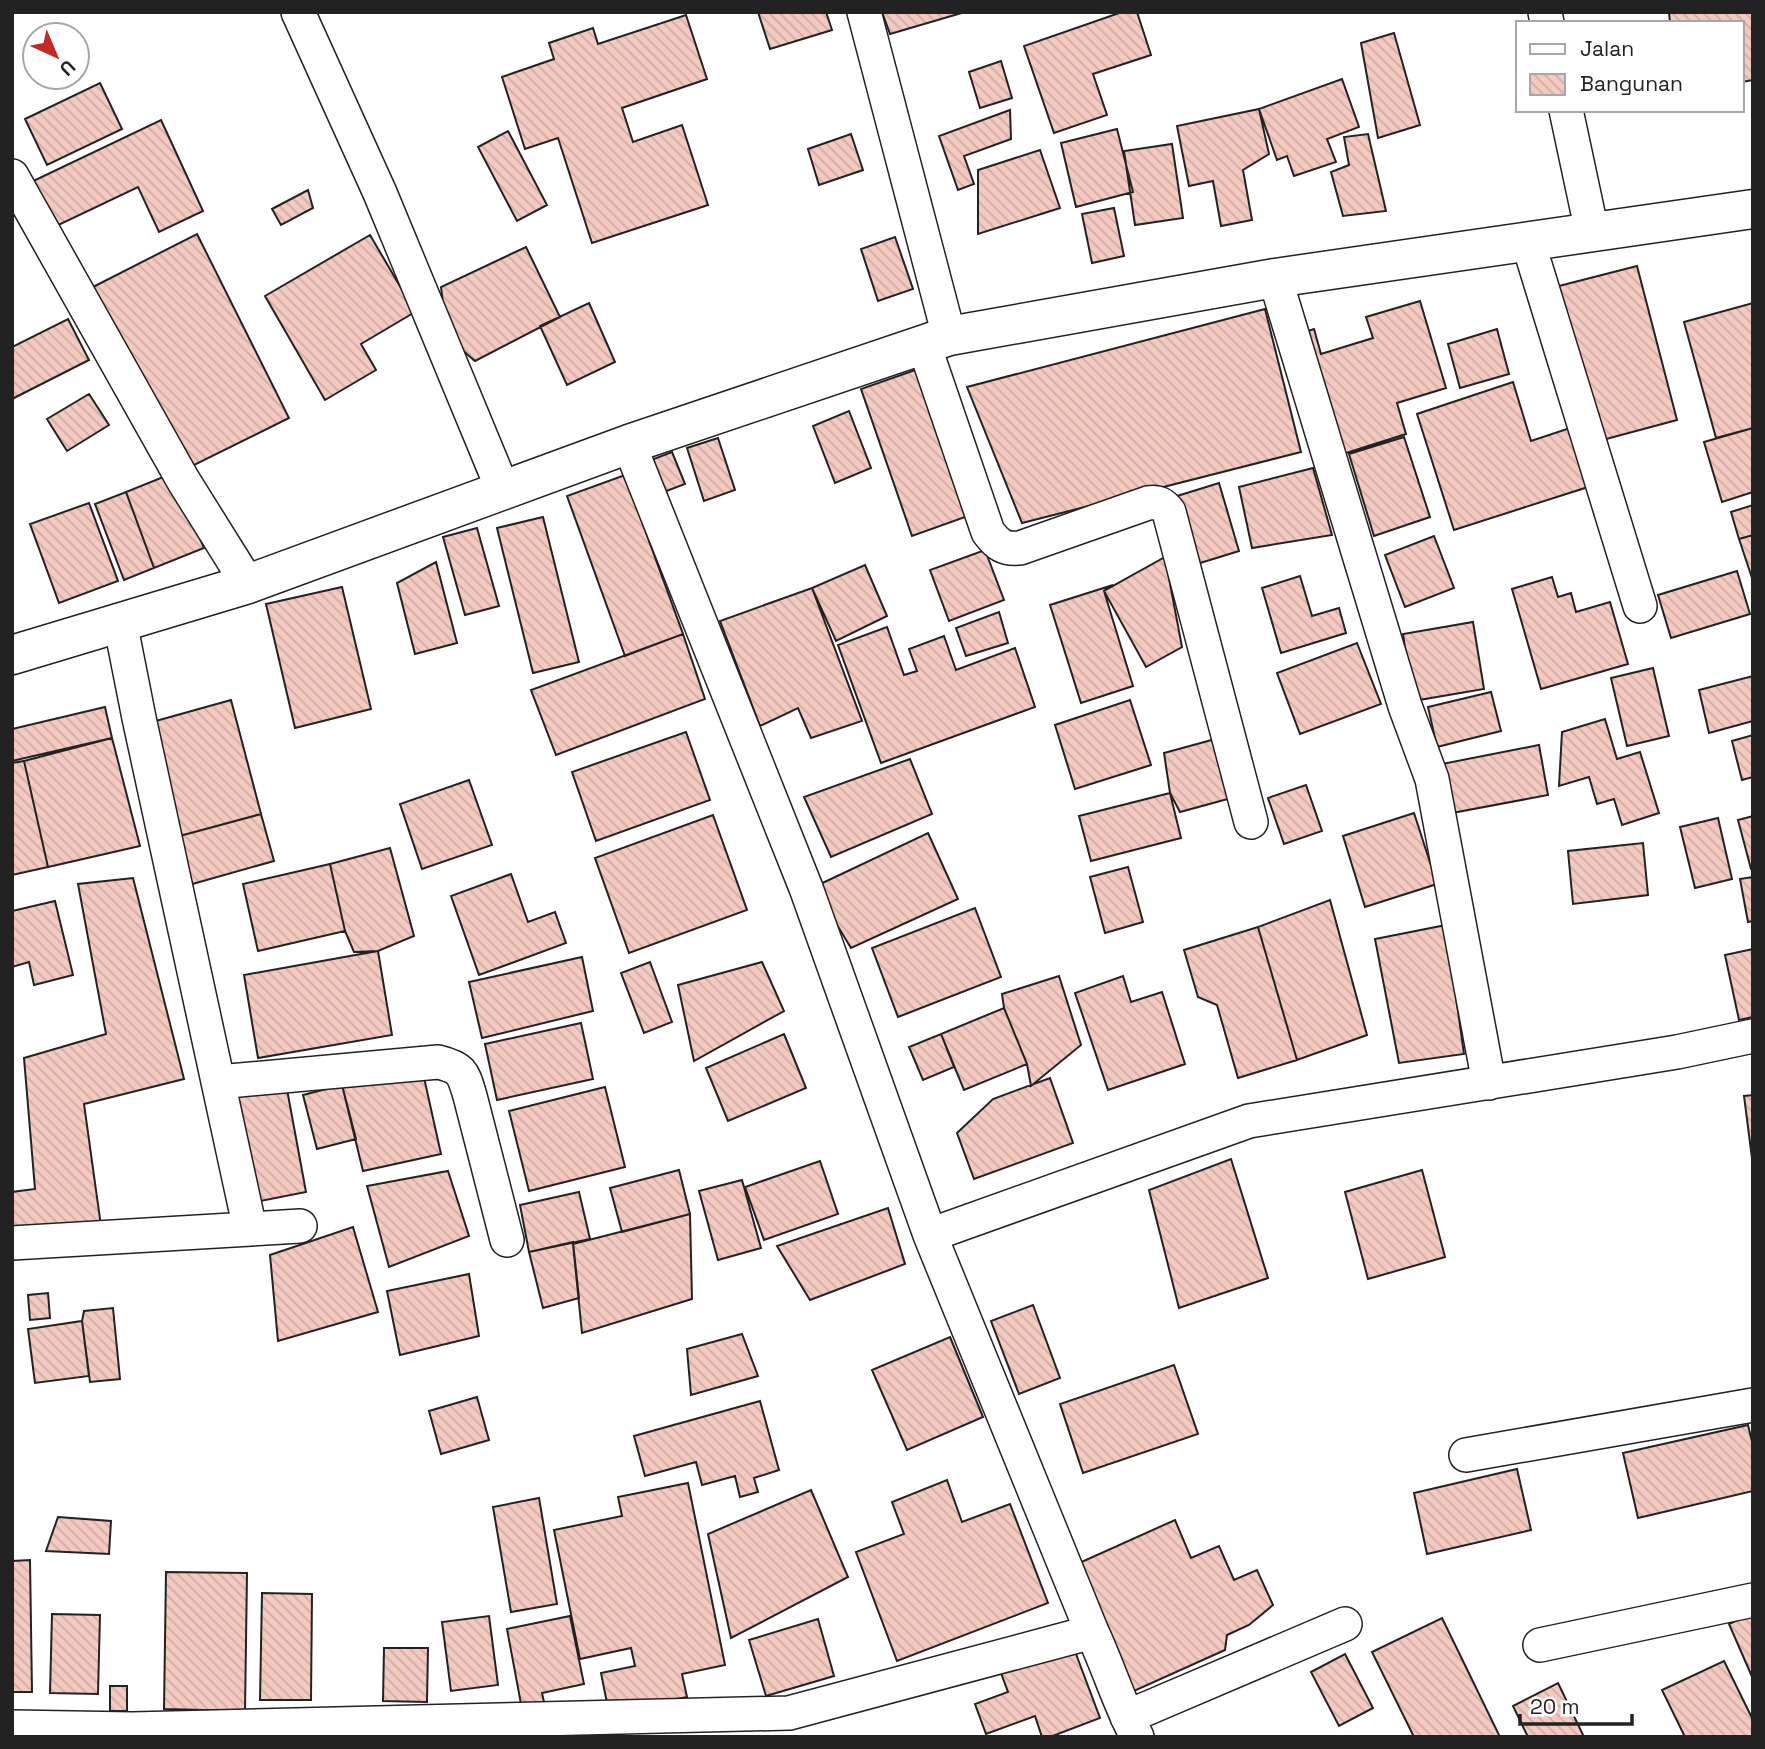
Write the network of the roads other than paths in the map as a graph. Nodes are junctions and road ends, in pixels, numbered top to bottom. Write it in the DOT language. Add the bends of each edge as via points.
graph roads {
  1 [pos="298,12"];
  2 [pos="864,12"];
  3 [pos="1566,112"];
  4 [pos="12,176"];
  5 [pos="1753,209"];
  6 [pos="1592,232"];
  7 [pos="1528,242"];
  8 [pos="1275,278"];
  9 [pos="937,341"];
  10 [pos="629,444"];
  11 [pos="503,490"];
  12 [pos="248,584"];
  13 [pos="1640,606"];
  14 [pos="120,622"];
  15 [pos="12,655"];
  16 [pos="1251,822"];
  17 [pos="1753,1036"];
  18 [pos="218,1082"];
  19 [pos="1489,1083"];
  20 [pos="300,1226"];
  21 [pos="250,1229"];
  22 [pos="930,1235"];
  23 [pos="507,1240"];
  24 [pos="12,1243"];
  25 [pos="1753,1405"];
  26 [pos="1465,1455"];
  27 [pos="1753,1600"];
  28 [pos="1345,1624"];
  29 [pos="1092,1632"];
  30 [pos="1540,1645"];
  31 [pos="791,1725"];
  32 [pos="12,1727"];
  33 [pos="1132,1727"];
  34 [pos="349,1730"];
  35 [pos="137,1733"];
  1 -- 11 [label="street" via="380,193"];
  2 -- 9 [label="street"];
  3 -- 6 [label="street"];
  4 -- 12 [label="street" via="183,480"];
  5 -- 6 [label="highway"];
  6 -- 7 [label="highway"];
  7 -- 8 [label="highway"];
  7 -- 13 [label="street"];
  8 -- 9 [label="highway"];
  8 -- 19 [label="street" via="1405,706 1432,779"];
  9 -- 10 [label="highway"];
  9 -- 16 [label="street" via="988,532 1001,546 1020,548 1153,502 1169,512"];
  10 -- 11 [label="highway"];
  10 -- 22 [label="street" via="806,888"];
  11 -- 12 [label="highway"];
  12 -- 14 [label="highway"];
  14 -- 15 [label="highway"];
  14 -- 18 [label="street"];
  17 -- 19 [label="street"];
  18 -- 21 [label="street"];
  18 -- 23 [label="street" via="438,1062 455,1066 464,1076 470,1096"];
  19 -- 22 [label="street" via="1249,1121"];
  20 -- 21 [label="street"];
  21 -- 24 [label="street"];
  22 -- 29 [label="street"];
  25 -- 26 [label="street"];
  27 -- 30 [label="street"];
  28 -- 33 [label="street"];
  29 -- 31 [label="street"];
  29 -- 33 [label="street"];
  31 -- 34 [label="street"];
  32 -- 35 [label="street"];
  34 -- 35 [label="street"];
}
